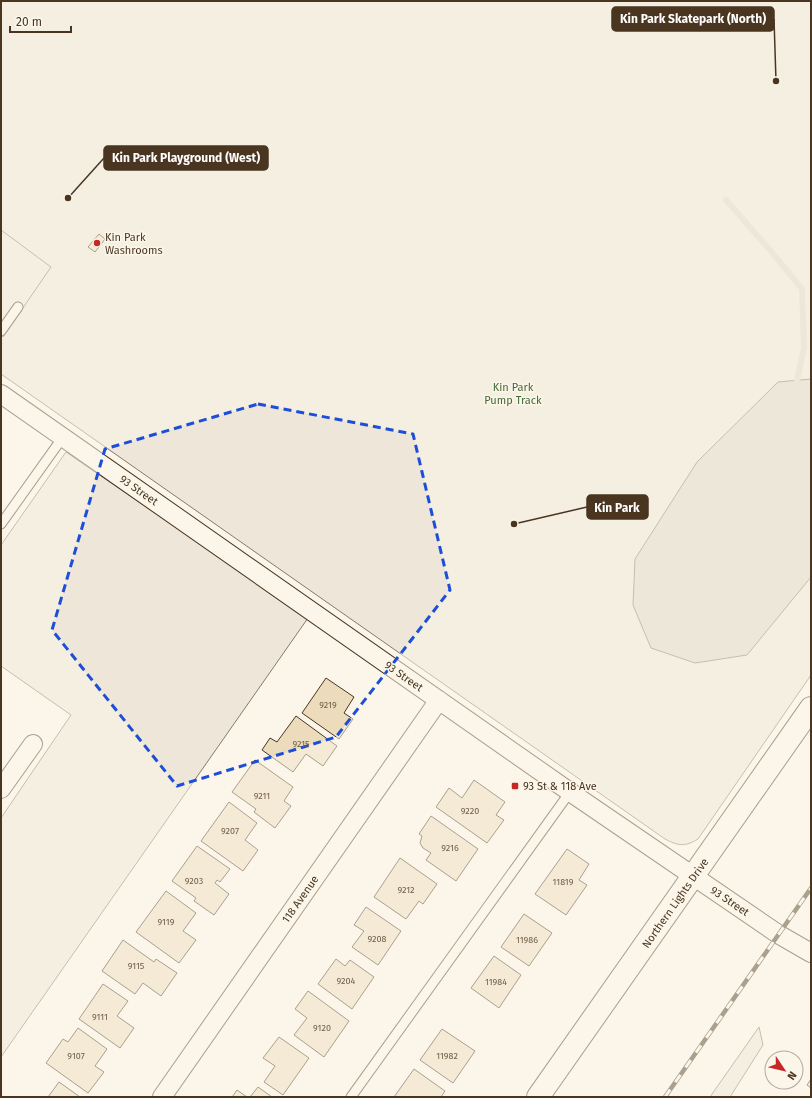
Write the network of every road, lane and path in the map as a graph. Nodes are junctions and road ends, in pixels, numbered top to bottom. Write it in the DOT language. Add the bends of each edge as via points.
graph roads {
  1 [pos="18,307"];
  2 [pos="1,331"];
  3 [pos="1,394"];
  4 [pos="63,437"];
  5 [pos="1,524"];
  6 [pos="439,700"];
  7 [pos="811,708"];
  8 [pos="33,744"];
  9 [pos="1,789"];
  10 [pos="570,792"];
  11 [pos="694,877"];
  12 [pos="811,953"];
  13 [pos="162,1097"];
  14 [pos="352,1097"];
  15 [pos="538,1097"];
  1 -- 2 [label="lane"];
  3 -- 4 [label="street, 93 Street"];
  4 -- 5 [label="lane"];
  4 -- 6 [label="street, 93 Street"];
  6 -- 10 [label="street, 93 Street"];
  6 -- 13 [label="street, 118 Avenue"];
  7 -- 11 [label="main road, Northern Lights Drive"];
  8 -- 9 [label="street"];
  10 -- 11 [label="street, 93 Street"];
  10 -- 14 [label="lane"];
  11 -- 12 [label="street, 93 Street" via="778,934"];
  11 -- 15 [label="main road, Northern Lights Drive"];
}
